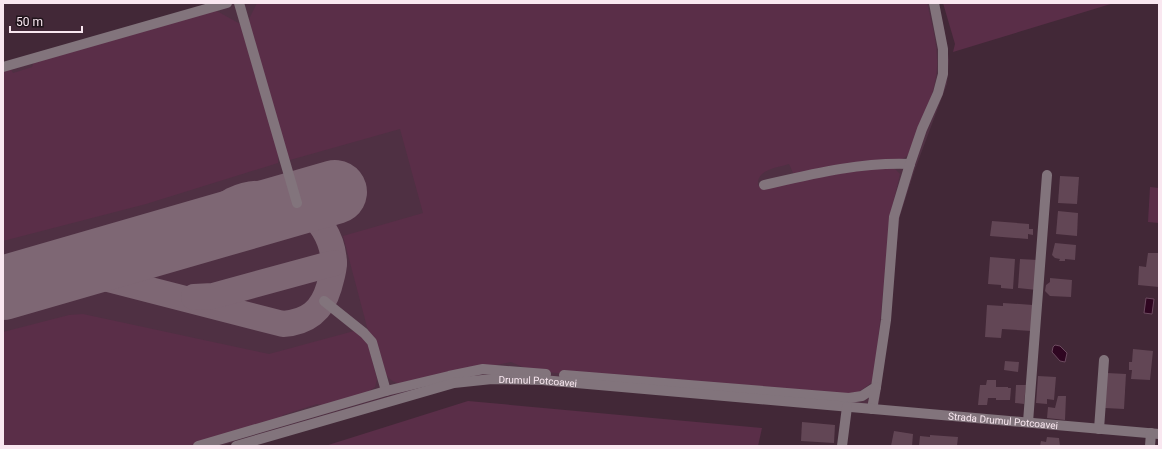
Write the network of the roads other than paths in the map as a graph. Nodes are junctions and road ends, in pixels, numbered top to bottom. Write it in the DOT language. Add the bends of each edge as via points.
graph roads {
  1 [pos="227,3"];
  2 [pos="239,3"];
  3 [pos="934,3"];
  4 [pos="3,67"];
  5 [pos="910,164"];
  6 [pos="1047,175"];
  7 [pos="764,185"];
  8 [pos="296,203"];
  9 [pos="324,301"];
  10 [pos="1104,360"];
  11 [pos="876,387"];
  12 [pos="386,391"];
  13 [pos="847,407"];
  14 [pos="872,409"];
  15 [pos="1028,422"];
  16 [pos="1099,429"];
  17 [pos="1155,434"];
  18 [pos="198,446"];
  19 [pos="236,446"];
  20 [pos="842,446"];
  21 [pos="1150,446"];
  1 -- 4 [label="street"];
  2 -- 8 [label="street"];
  3 -- 5 [label="street" via="943,48 943,74"];
  5 -- 7 [label="street" via="888,163 839,168"];
  5 -- 11 [label="street" via="894,217 886,320"];
  6 -- 15 [label="street"];
  9 -- 12 [label="street" via="372,342"];
  10 -- 16 [label="street"];
  11 -- 12 [label="street" via="862,396 849,398 483,370"];
  11 -- 14 [label="street"];
  12 -- 18 [label="street"];
  13 -- 14 [label="street, Strada Drumul Potcoavei"];
  13 -- 19 [label="street, Drumul Potcoavei" via="542,380 492,379 454,383"];
  13 -- 20 [label="street"];
  14 -- 15 [label="street, Strada Drumul Potcoavei"];
  15 -- 16 [label="street, Strada Drumul Potcoavei"];
  16 -- 17 [label="street, Strada Drumul Potcoavei"];
  17 -- 21 [label="street"];
}
